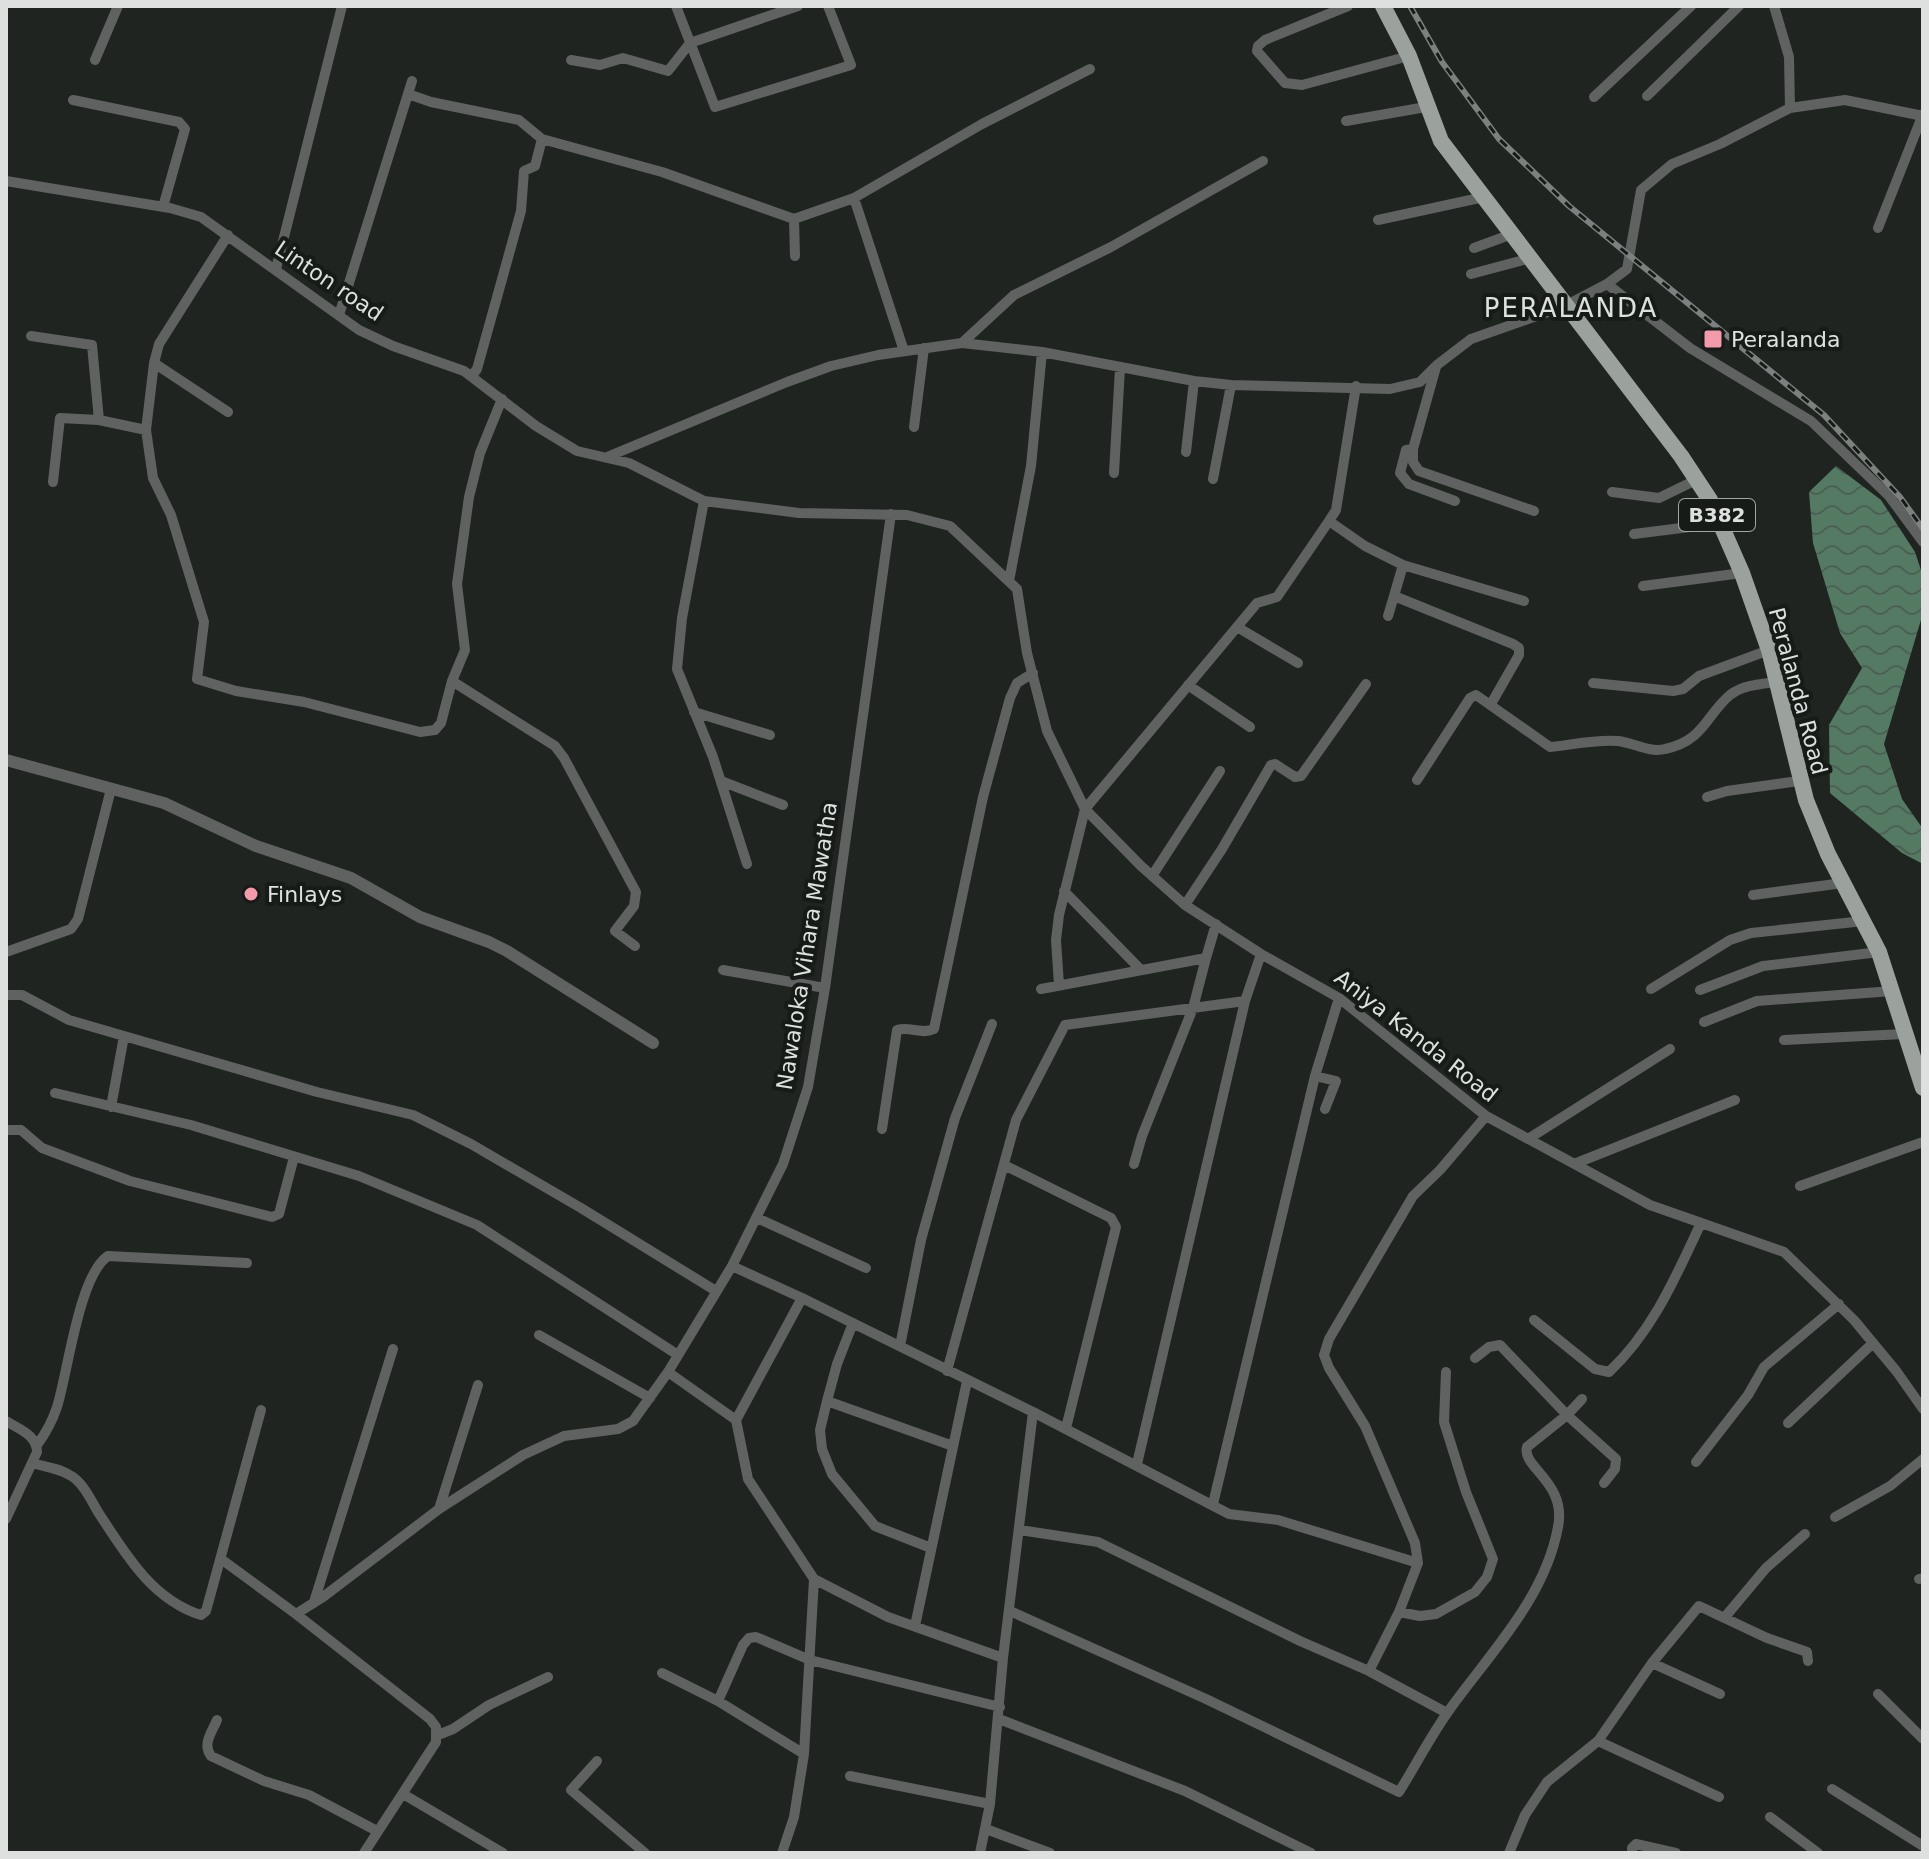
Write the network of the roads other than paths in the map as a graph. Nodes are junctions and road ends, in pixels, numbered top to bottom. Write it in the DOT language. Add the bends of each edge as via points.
graph roads {
  1 [pos="118,6"];
  2 [pos="342,6"];
  3 [pos="676,6"];
  4 [pos="798,6"];
  5 [pos="828,6"];
  6 [pos="1348,6"];
  7 [pos="1383,6"];
  8 [pos="1691,6"];
  9 [pos="1739,6"];
  10 [pos="1774,6"];
  11 [pos="690,43"];
  12 [pos="1409,56"];
  13 [pos="95,60"];
  14 [pos="571,60"];
  15 [pos="1090,69"];
  16 [pos="412,81"];
  17 [pos="408,94"];
  18 [pos="1647,96"];
  19 [pos="1594,97"];
  20 [pos="73,100"];
  21 [pos="1426,107"];
  22 [pos="1790,108"];
  23 [pos="1923,115"];
  24 [pos="1346,121"];
  25 [pos="542,139"];
  26 [pos="1263,161"];
  27 [pos="6,181"];
  28 [pos="1484,197"];
  29 [pos="854,198"];
  30 [pos="163,207"];
  31 [pos="794,219"];
  32 [pos="1378,220"];
  33 [pos="1878,228"];
  34 [pos="1512,234"];
  35 [pos="228,235"];
  36 [pos="1474,248"];
  37 [pos="795,256"];
  38 [pos="1531,258"];
  39 [pos="276,269"];
  40 [pos="1471,274"];
  41 [pos="1607,284"];
  42 [pos="1565,306"];
  43 [pos="339,315"];
  44 [pos="31,336"];
  45 [pos="962,343"];
  46 [pos="924,348"];
  47 [pos="904,351"];
  48 [pos="1042,352"];
  49 [pos="154,363"];
  50 [pos="1437,365"];
  51 [pos="1120,368"];
  52 [pos="472,376"];
  53 [pos="1194,381"];
  54 [pos="1231,385"];
  55 [pos="1356,386"];
  56 [pos="502,399"];
  57 [pos="228,412"];
  58 [pos="99,420"];
  59 [pos="914,427"];
  60 [pos="146,430"];
  61 [pos="1413,449"];
  62 [pos="1186,452"];
  63 [pos="607,457"];
  64 [pos="1114,473"];
  65 [pos="1213,479"];
  66 [pos="1698,479"];
  67 [pos="53,482"];
  68 [pos="1612,492"];
  69 [pos="704,501"];
  70 [pos="1455,501"];
  71 [pos="1534,511"];
  72 [pos="891,514"];
  73 [pos="1329,521"];
  74 [pos="1721,523"];
  75 [pos="1634,534"];
  76 [pos="1923,542"];
  77 [pos="1403,565"];
  78 [pos="1742,573"];
  79 [pos="1009,581"];
  80 [pos="1643,586"];
  81 [pos="1394,596"];
  82 [pos="1524,601"];
  83 [pos="1388,616"];
  84 [pos="1237,627"];
  85 [pos="1769,650"];
  86 [pos="1298,663"];
  87 [pos="1033,673"];
  88 [pos="452,681"];
  89 [pos="1776,682"];
  90 [pos="1593,683"];
  91 [pos="1366,684"];
  92 [pos="1188,685"];
  93 [pos="1491,704"];
  94 [pos="694,712"];
  95 [pos="1250,727"];
  96 [pos="770,735"];
  97 [pos="6,760"];
  98 [pos="1220,771"];
  99 [pos="1417,780"];
  100 [pos="721,781"];
  101 [pos="1799,781"];
  102 [pos="111,789"];
  103 [pos="1707,797"];
  104 [pos="783,805"];
  105 [pos="1085,809"];
  106 [pos="747,864"];
  107 [pos="1152,876"];
  108 [pos="1843,883"];
  109 [pos="1064,891"];
  110 [pos="1753,895"];
  111 [pos="1185,905"];
  112 [pos="1864,921"];
  113 [pos="1216,924"];
  114 [pos="635,946"];
  115 [pos="6,952"];
  116 [pos="1879,952"];
  117 [pos="1261,954"];
  118 [pos="1206,958"];
  119 [pos="723,970"];
  120 [pos="1141,970"];
  121 [pos="1059,985"];
  122 [pos="825,988"];
  123 [pos="1041,989"];
  124 [pos="1651,989"];
  125 [pos="1700,990"];
  126 [pos="1893,991"];
  127 [pos="6,995"];
  128 [pos="1339,998"];
  129 [pos="1245,1001"];
  130 [pos="1193,1008"];
  131 [pos="1704,1022"];
  132 [pos="992,1024"];
  133 [pos="1904,1034"];
  134 [pos="124,1036"];
  135 [pos="1784,1040"];
  136 [pos="653,1043"];
  137 [pos="1670,1049"];
  138 [pos="1315,1076"];
  139 [pos="1923,1088"];
  140 [pos="55,1093"];
  141 [pos="1735,1100"];
  142 [pos="111,1107"];
  143 [pos="1325,1109"];
  144 [pos="1486,1116"];
  145 [pos="882,1129"];
  146 [pos="6,1130"];
  147 [pos="1528,1139"];
  148 [pos="1923,1142"];
  149 [pos="294,1157"];
  150 [pos="1134,1164"];
  151 [pos="1574,1164"];
  152 [pos="1004,1165"];
  153 [pos="1800,1186"];
  154 [pos="757,1218"];
  155 [pos="1701,1223"];
  156 [pos="247,1263"];
  157 [pos="732,1266"];
  158 [pos="866,1268"];
  159 [pos="716,1291"];
  160 [pos="802,1298"];
  161 [pos="1839,1304"];
  162 [pos="1534,1320"];
  163 [pos="853,1323"];
  164 [pos="539,1335"];
  165 [pos="1873,1343"];
  166 [pos="900,1346"];
  167 [pos="393,1349"];
  168 [pos="678,1355"];
  169 [pos="1475,1358"];
  170 [pos="947,1371"];
  171 [pos="668,1372"];
  172 [pos="1446,1372"];
  173 [pos="967,1381"];
  174 [pos="478,1385"];
  175 [pos="650,1398"];
  176 [pos="1582,1399"];
  177 [pos="827,1401"];
  178 [pos="1923,1409"];
  179 [pos="261,1410"];
  180 [pos="1033,1412"];
  181 [pos="1567,1415"];
  182 [pos="736,1420"];
  183 [pos="6,1421"];
  184 [pos="1788,1423"];
  185 [pos="1066,1428"];
  186 [pos="37,1445"];
  187 [pos="953,1446"];
  188 [pos="1923,1459"];
  189 [pos="1696,1462"];
  190 [pos="32,1463"];
  191 [pos="1137,1464"];
  192 [pos="1604,1483"];
  193 [pos="1213,1504"];
  194 [pos="439,1509"];
  195 [pos="1835,1517"];
  196 [pos="6,1519"];
  197 [pos="1020,1530"];
  198 [pos="1805,1534"];
  199 [pos="931,1548"];
  200 [pos="221,1559"];
  201 [pos="1418,1563"];
  202 [pos="814,1579"];
  203 [pos="314,1602"];
  204 [pos="1010,1611"];
  205 [pos="1399,1612"];
  206 [pos="296,1614"];
  207 [pos="1725,1617"];
  208 [pos="915,1626"];
  209 [pos="1003,1658"];
  210 [pos="810,1660"];
  211 [pos="1808,1661"];
  212 [pos="1652,1663"];
  213 [pos="1369,1671"];
  214 [pos="662,1673"];
  215 [pos="548,1677"];
  216 [pos="1720,1694"];
  217 [pos="1878,1694"];
  218 [pos="718,1701"];
  219 [pos="1000,1707"];
  220 [pos="1447,1713"];
  221 [pos="999,1719"];
  222 [pos="217,1720"];
  223 [pos="438,1735"];
  224 [pos="1923,1739"];
  225 [pos="1598,1741"];
  226 [pos="804,1754"];
  227 [pos="597,1761"];
  228 [pos="850,1776"];
  229 [pos="1832,1789"];
  230 [pos="403,1794"];
  231 [pos="1719,1797"];
  232 [pos="990,1804"];
  233 [pos="1770,1817"];
  234 [pos="986,1829"];
  235 [pos="377,1831"];
  236 [pos="1923,1846"];
  237 [pos="364,1853"];
  238 [pos="503,1853"];
  239 [pos="645,1853"];
  240 [pos="782,1853"];
  241 [pos="980,1853"];
  242 [pos="1050,1853"];
  243 [pos="1311,1853"];
  244 [pos="1509,1853"];
  245 [pos="1632,1853"];
  246 [pos="1676,1853"];
  247 [pos="1818,1853"];
  1 -- 13 [label="street"];
  2 -- 39 [label="street"];
  3 -- 11 [label="street"];
  4 -- 11 [label="street"];
  5 -- 11 [label="street" via="851,65 715,107"];
  6 -- 12 [label="street" via="1265,40 1257,51 1285,83 1302,85"];
  7 -- 12 [label="main road, Peralanda Road / B382"];
  8 -- 19 [label="street"];
  9 -- 18 [label="street"];
  10 -- 22 [label="street" via="1789,57"];
  11 -- 14 [label="street" via="668,71 623,58 600,65"];
  12 -- 21 [label="main road, Peralanda Road / B382"];
  15 -- 29 [label="street"];
  16 -- 17 [label="street"];
  17 -- 25 [label="street" via="519,120"];
  17 -- 43 [label="street"];
  20 -- 30 [label="street" via="179,122 185,129"];
  21 -- 24 [label="street"];
  21 -- 28 [label="main road, Peralanda Road / B382" via="1441,141"];
  22 -- 23 [label="street" via="1845,100"];
  22 -- 41 [label="street" via="1672,164 1641,190 1627,269"];
  23 -- 33 [label="street"];
  25 -- 31 [label="street" via="662,172"];
  25 -- 52 [label="street" via="535,166 524,171 521,211"];
  26 -- 45 [label="street" via="1014,295"];
  27 -- 30 [label="street, Linton road"];
  28 -- 32 [label="street"];
  28 -- 34 [label="main road, Peralanda Road / B382"];
  29 -- 31 [label="street"];
  29 -- 47 [label="street"];
  30 -- 35 [label="street, Linton road" via="201,217"];
  31 -- 37 [label="street"];
  34 -- 36 [label="street"];
  34 -- 38 [label="main road, Peralanda Road / B382"];
  35 -- 39 [label="street, Linton road"];
  35 -- 49 [label="street" via="159,344"];
  38 -- 40 [label="street"];
  38 -- 42 [label="main road, Peralanda Road / B382"];
  39 -- 43 [label="street, Linton road"];
  41 -- 42 [label="street"];
  41 -- 76 [label="street" via="1690,348 1811,421 1889,496"];
  42 -- 50 [label="street" via="1471,339"];
  42 -- 66 [label="main road, Peralanda Road / B382"];
  43 -- 52 [label="street, Linton road" via="393,346"];
  44 -- 58 [label="street" via="92,345"];
  45 -- 46 [label="street"];
  45 -- 48 [label="street"];
  46 -- 47 [label="street"];
  46 -- 59 [label="street"];
  47 -- 63 [label="street" via="831,366"];
  48 -- 51 [label="street"];
  48 -- 79 [label="street" via="1031,466"];
  49 -- 57 [label="street"];
  49 -- 60 [label="street"];
  50 -- 55 [label="street" via="1410,386"];
  50 -- 61 [label="street"];
  51 -- 53 [label="street"];
  51 -- 64 [label="street"];
  52 -- 56 [label="street, Linton road"];
  53 -- 54 [label="street"];
  53 -- 62 [label="street"];
  54 -- 55 [label="street"];
  54 -- 65 [label="street"];
  55 -- 73 [label="street" via="1336,510"];
  56 -- 63 [label="street, Linton road" via="577,451"];
  56 -- 88 [label="street" via="469,497 457,584 465,650"];
  58 -- 60 [label="street"];
  58 -- 67 [label="street" via="60,418"];
  60 -- 88 [label="street" via="153,478 171,515 204,622 197,679 420,732 435,730 441,723"];
  61 -- 70 [label="street" via="1406,450 1400,473 1409,484"];
  61 -- 71 [label="street" via="1419,471"];
  63 -- 69 [label="street, Linton road"];
  66 -- 68 [label="street" via="1659,498"];
  66 -- 74 [label="main road, Peralanda Road / B382"];
  69 -- 72 [label="street, Linton road" via="799,513"];
  69 -- 94 [label="street" via="677,669"];
  72 -- 79 [label="street, Aniya Kanda Road" via="950,526"];
  72 -- 122 [label="street, Nawaloka Vihara Mawatha"];
  73 -- 77 [label="street"];
  73 -- 84 [label="street" via="1277,597 1257,603"];
  74 -- 75 [label="street"];
  74 -- 78 [label="main road, Peralanda Road / B382"];
  77 -- 81 [label="street"];
  77 -- 82 [label="street"];
  78 -- 80 [label="street"];
  78 -- 85 [label="main road, Peralanda Road / B382"];
  79 -- 87 [label="street, Aniya Kanda Road" via="1017,589"];
  81 -- 83 [label="street"];
  81 -- 93 [label="street" via="1519,648"];
  84 -- 86 [label="street"];
  84 -- 92 [label="street"];
  85 -- 89 [label="main road, Peralanda Road / B382"];
  85 -- 90 [label="street" via="1673,691"];
  87 -- 105 [label="street, Aniya Kanda Road" via="1047,731"];
  87 -- 145 [label="street" via="1017,683 1006,712 934,1029 897,1030"];
  88 -- 114 [label="street" via="555,746 564,758 636,892 634,906 615,931"];
  89 -- 93 [label="street" via="1729,696 1706,726 1666,749 1616,741 1550,747"];
  89 -- 101 [label="main road, Peralanda Road / B382"];
  91 -- 111 [label="street" via="1301,776 1271,765"];
  92 -- 95 [label="street"];
  92 -- 105 [label="street"];
  93 -- 99 [label="street" via="1476,695 1470,698"];
  94 -- 96 [label="street"];
  94 -- 100 [label="street"];
  97 -- 102 [label="street"];
  98 -- 107 [label="street"];
  100 -- 104 [label="street"];
  100 -- 106 [label="street"];
  101 -- 103 [label="street"];
  101 -- 108 [label="main road, Peralanda Road / B382"];
  102 -- 115 [label="street" via="78,919 71,929"];
  102 -- 136 [label="street" via="164,803 256,846 351,878 437,925 489,942"];
  105 -- 107 [label="street, Aniya Kanda Road"];
  105 -- 109 [label="street"];
  107 -- 111 [label="street, Aniya Kanda Road"];
  108 -- 110 [label="street"];
  108 -- 112 [label="main road, Peralanda Road / B382"];
  109 -- 120 [label="street"];
  109 -- 121 [label="street" via="1056,940"];
  111 -- 113 [label="street, Aniya Kanda Road"];
  112 -- 116 [label="main road, Peralanda Road / B382"];
  112 -- 124 [label="street" via="1751,933 1730,940"];
  113 -- 117 [label="street, Aniya Kanda Road"];
  113 -- 118 [label="street"];
  116 -- 125 [label="street" via="1763,966"];
  116 -- 126 [label="main road, Peralanda Road / B382"];
  117 -- 128 [label="street, Aniya Kanda Road"];
  117 -- 129 [label="street"];
  118 -- 120 [label="street"];
  118 -- 130 [label="street"];
  119 -- 122 [label="street"];
  120 -- 121 [label="street"];
  121 -- 123 [label="street"];
  122 -- 154 [label="street, Nawaloka Vihara Mawatha" via="808,1087 783,1164"];
  126 -- 131 [label="street" via="1757,1001"];
  126 -- 133 [label="main road, Peralanda Road / B382"];
  127 -- 134 [label="street" via="22,995 69,1020"];
  128 -- 138 [label="street"];
  128 -- 144 [label="street, Aniya Kanda Road"];
  129 -- 130 [label="street"];
  129 -- 191 [label="street"];
  130 -- 150 [label="street"];
  130 -- 152 [label="street" via="1065,1025 1016,1120"];
  132 -- 166 [label="street" via="955,1118 921,1240"];
  133 -- 135 [label="street"];
  133 -- 139 [label="main road, Peralanda Road / B382"];
  134 -- 142 [label="street"];
  134 -- 159 [label="street" via="413,1115 471,1144"];
  137 -- 147 [label="street"];
  138 -- 143 [label="street" via="1336,1081"];
  138 -- 193 [label="street"];
  140 -- 142 [label="street"];
  141 -- 151 [label="street"];
  142 -- 149 [label="street"];
  144 -- 147 [label="street, Aniya Kanda Road"];
  144 -- 201 [label="street" via="1413,1196 1324,1355 1365,1426 1415,1543"];
  146 -- 149 [label="street" via="21,1130 42,1148 130,1181 272,1217 279,1214"];
  147 -- 151 [label="street, Aniya Kanda Road"];
  148 -- 153 [label="street"];
  149 -- 168 [label="street" via="359,1176 477,1225"];
  151 -- 155 [label="street, Aniya Kanda Road" via="1650,1205"];
  152 -- 170 [label="street"];
  152 -- 185 [label="street" via="1111,1218 1116,1227"];
  154 -- 157 [label="street, Nawaloka Vihara Mawatha"];
  154 -- 158 [label="street"];
  155 -- 161 [label="street, Aniya Kanda Road" via="1784,1252"];
  155 -- 162 [label="street" via="1666,1297 1609,1372 1595,1369"];
  156 -- 186 [label="street" via="108,1256 100,1261 79,1311 58,1406"];
  157 -- 159 [label="street, Nawaloka Vihara Mawatha"];
  157 -- 160 [label="street"];
  159 -- 168 [label="street, Nawaloka Vihara Mawatha"];
  160 -- 163 [label="street"];
  160 -- 182 [label="street"];
  161 -- 165 [label="street, Aniya Kanda Road"];
  161 -- 189 [label="street" via="1764,1367"];
  163 -- 166 [label="street"];
  163 -- 177 [label="street"];
  164 -- 175 [label="street"];
  165 -- 178 [label="street, Aniya Kanda Road"];
  165 -- 184 [label="street"];
  166 -- 170 [label="street"];
  167 -- 203 [label="street"];
  168 -- 171 [label="street, Nawaloka Vihara Mawatha"];
  169 -- 181 [label="street" via="1500,1345"];
  170 -- 173 [label="street"];
  171 -- 175 [label="street, Nawaloka Vihara Mawatha"];
  171 -- 182 [label="street"];
  172 -- 205 [label="street" via="1444,1422 1493,1559 1475,1592 1436,1614"];
  173 -- 180 [label="street"];
  173 -- 187 [label="street"];
  174 -- 194 [label="street"];
  175 -- 194 [label="street, Nawaloka Vihara Mawatha" via="633,1421 618,1429 564,1436"];
  176 -- 181 [label="street"];
  177 -- 187 [label="street"];
  177 -- 199 [label="street" via="820,1430 832,1474 875,1526"];
  179 -- 200 [label="street"];
  180 -- 185 [label="street"];
  180 -- 197 [label="street"];
  181 -- 192 [label="street" via="1616,1459"];
  181 -- 220 [label="street" via="1525,1453 1549,1482 1559,1506 1545,1572 1532,1598"];
  182 -- 202 [label="street" via="748,1479"];
  183 -- 186 [label="street"];
  185 -- 191 [label="street"];
  186 -- 190 [label="street"];
  187 -- 199 [label="street"];
  188 -- 195 [label="street" via="1890,1486"];
  190 -- 196 [label="street"];
  190 -- 200 [label="street" via="75,1478 132,1564 186,1610 201,1615 206,1611"];
  191 -- 193 [label="street"];
  193 -- 201 [label="street" via="1229,1514 1278,1520"];
  194 -- 203 [label="street, Nawaloka Vihara Mawatha"];
  197 -- 204 [label="street"];
  197 -- 213 [label="street" via="1098,1542"];
  198 -- 207 [label="street" via="1766,1568"];
  199 -- 208 [label="street"];
  200 -- 206 [label="street"];
  201 -- 205 [label="street"];
  202 -- 208 [label="street"];
  202 -- 210 [label="street"];
  203 -- 206 [label="street, Nawaloka Vihara Mawatha"];
  204 -- 209 [label="street"];
  204 -- 220 [label="street" via="1399,1792"];
  205 -- 213 [label="street"];
  206 -- 223 [label="street" via="430,1719"];
  207 -- 211 [label="street" via="1807,1652"];
  207 -- 212 [label="street" via="1699,1606"];
  208 -- 209 [label="street"];
  209 -- 219 [label="street"];
  210 -- 218 [label="street" via="749,1638"];
  210 -- 219 [label="street"];
  210 -- 226 [label="street"];
  212 -- 216 [label="street"];
  212 -- 225 [label="street"];
  213 -- 220 [label="street"];
  214 -- 218 [label="street"];
  215 -- 223 [label="street"];
  217 -- 224 [label="street"];
  218 -- 226 [label="street"];
  219 -- 221 [label="street"];
  221 -- 232 [label="street"];
  221 -- 243 [label="street" via="1185,1791"];
  222 -- 235 [label="street" via="206,1744 211,1756 309,1795"];
  223 -- 230 [label="street"];
  225 -- 231 [label="street"];
  225 -- 244 [label="street" via="1547,1782"];
  226 -- 240 [label="street"];
  227 -- 239 [label="street" via="571,1790"];
  228 -- 232 [label="street"];
  229 -- 236 [label="street"];
  230 -- 235 [label="street"];
  230 -- 238 [label="street"];
  232 -- 234 [label="street"];
  233 -- 247 [label="street"];
  234 -- 241 [label="street"];
  234 -- 242 [label="street"];
  235 -- 237 [label="street"];
  245 -- 246 [label="street" via="1636,1844"];
}
